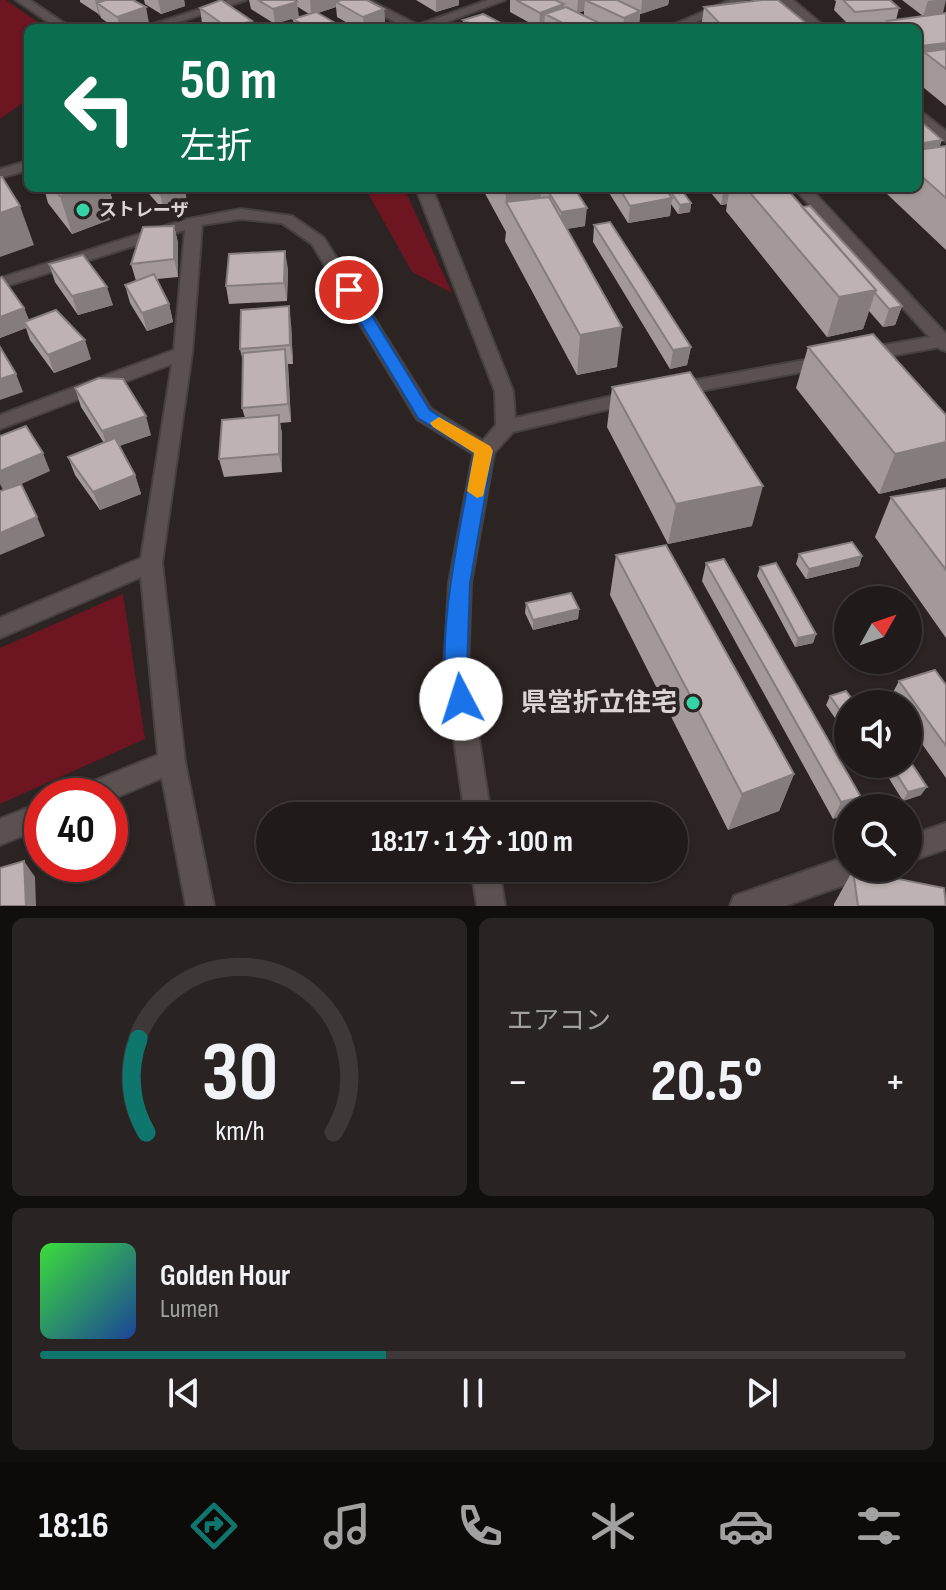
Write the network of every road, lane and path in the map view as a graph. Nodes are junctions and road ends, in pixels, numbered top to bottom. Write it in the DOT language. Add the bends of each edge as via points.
graph roads {
  1 [pos="22,0"];
  2 [pos="198,0"];
  3 [pos="240,0"];
  4 [pos="360,0"];
  5 [pos="499,0"];
  6 [pos="740,0"];
  7 [pos="786,0"];
  8 [pos="213,8"];
  9 [pos="59,24"];
  10 [pos="160,24"];
  11 [pos="410,24"];
  12 [pos="430,24"];
  13 [pos="682,24"];
  14 [pos="815,24"];
  15 [pos="922,117"];
  16 [pos="946,138"];
  17 [pos="24,166"];
  18 [pos="0,174"];
  19 [pos="426,192"];
  20 [pos="806,192"];
  21 [pos="194,222"];
  22 [pos="0,283"];
  23 [pos="945,342"];
  24 [pos="183,353"];
  25 [pos="0,422"];
  26 [pos="506,427"];
  27 [pos="484,451"];
  28 [pos="151,563"];
  29 [pos="0,628"];
  30 [pos="172,762"];
  31 [pos="128,780"];
  32 [pos="476,802"];
  33 [pos="24,822"];
  34 [pos="0,832"];
  35 [pos="946,836"];
  36 [pos="922,844"];
  37 [pos="834,875"];
  38 [pos="487,882"];
  39 [pos="200,906"];
  40 [pos="491,906"];
  41 [pos="744,906"];
  1 -- 9 [label="street"];
  2 -- 8 [label="street"];
  3 -- 8 [label="street"];
  4 -- 11 [label="street"];
  5 -- 12 [label="street"];
  6 -- 13 [label="street"];
  7 -- 14 [label="street"];
  8 -- 10 [label="street"];
  15 -- 16 [label="street"];
  17 -- 18 [label="street"];
  19 -- 26 [label="street" via="504,391"];
  20 -- 23 [label="street"];
  21 -- 22 [label="street"];
  21 -- 24 [label="street"];
  21 -- 27 [label="street" via="241,214 286,219 318,241 424,414"];
  23 -- 26 [label="street" via="638,396"];
  24 -- 25 [label="street"];
  24 -- 28 [label="street"];
  26 -- 27 [label="street"];
  27 -- 32 [label="street" via="460,583 456,670"];
  28 -- 29 [label="street"];
  28 -- 30 [label="street"];
  30 -- 31 [label="street"];
  30 -- 39 [label="street"];
  33 -- 34 [label="street"];
  35 -- 36 [label="street"];
  37 -- 41 [label="street"];
  38 -- 40 [label="street"];
}
